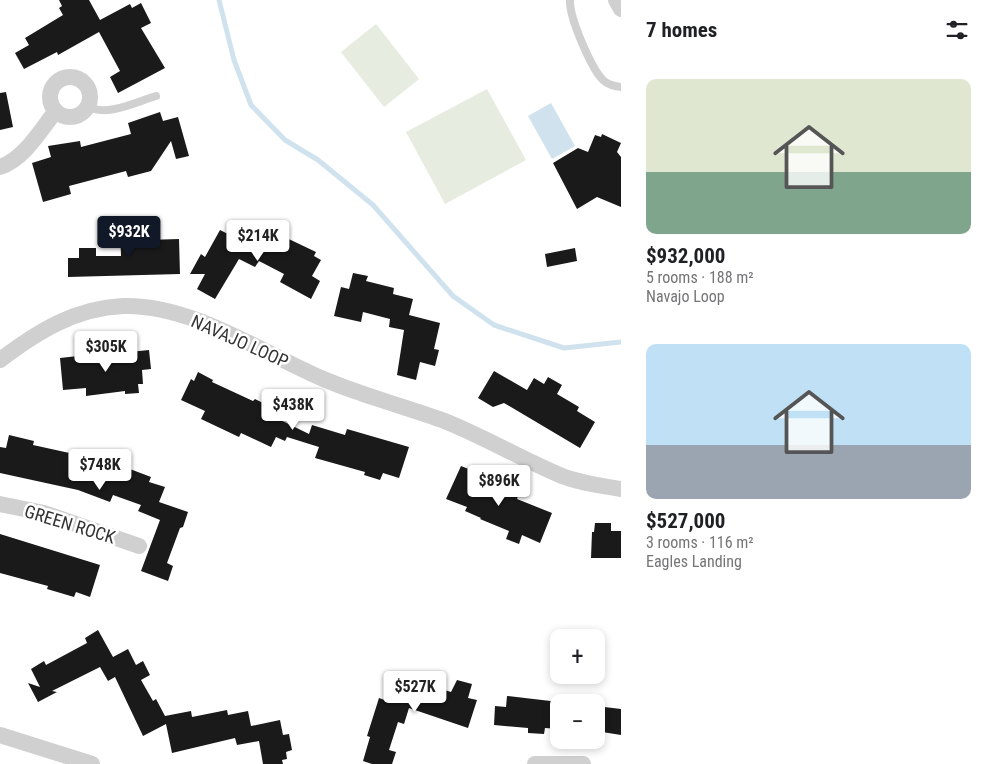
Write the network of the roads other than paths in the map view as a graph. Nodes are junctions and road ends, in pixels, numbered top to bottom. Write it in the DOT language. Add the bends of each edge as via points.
graph roads {
  1 [pos="570,0"];
  2 [pos="616,0"];
  3 [pos="621,9"];
  4 [pos="621,87"];
  5 [pos="156,96"];
  6 [pos="88,106"];
  7 [pos="55,112"];
  8 [pos="0,167"];
  9 [pos="0,360"];
  10 [pos="621,489"];
  11 [pos="0,504"];
  12 [pos="139,546"];
  13 [pos="0,736"];
  14 [pos="92,764"];
  15 [pos="535,764"];
  16 [pos="583,764"];
  1 -- 4 [label="lane" via="574,26 602,79 612,86"];
  2 -- 3 [label="street"];
  5 -- 6 [label="lane" via="110,109 94,110"];
  6 -- 7 [label="street" via="74,118"];
  6 -- 7 [label="street" via="90,93 86,85 66,77 54,84 50,92 50,105"];
  7 -- 8 [label="street" via="23,151"];
  9 -- 10 [label="street, NAVAJO LOOP" via="40,331 77,314 121,306 160,308 202,323 351,391 488,439 563,476"];
  11 -- 12 [label="street, GREEN ROCK" via="44,514"];
  13 -- 14 [label="street"];
  15 -- 16 [label="street"];
}
